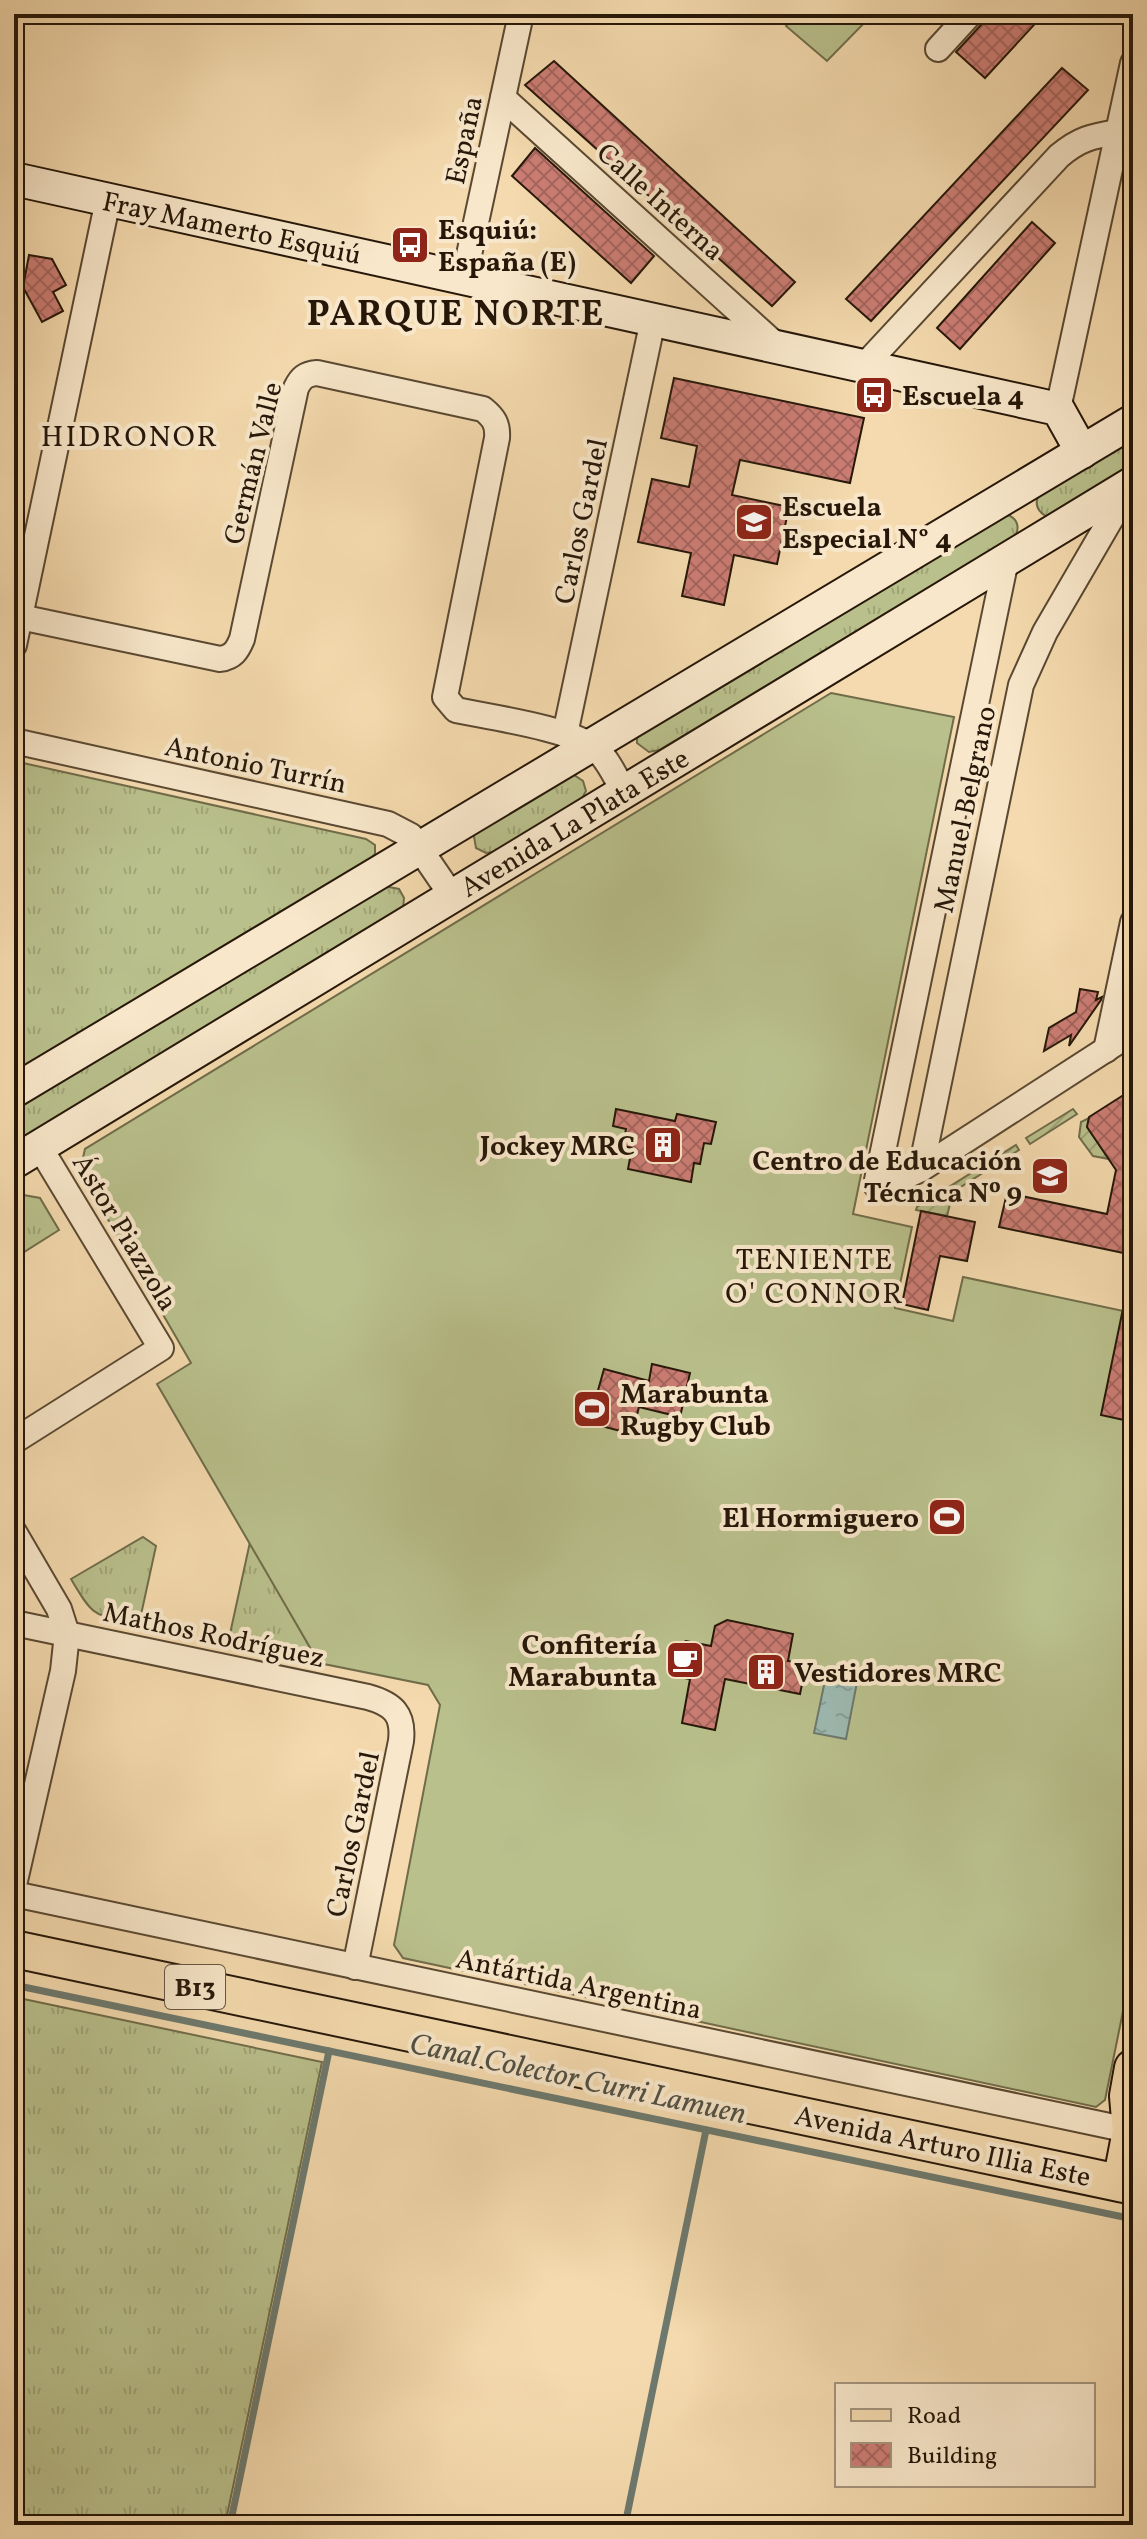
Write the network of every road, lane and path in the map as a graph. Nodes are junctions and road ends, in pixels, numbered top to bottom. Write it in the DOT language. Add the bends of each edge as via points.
graph roads {
  1 [pos="521,14"];
  2 [pos="970,14"];
  3 [pos="938,49"];
  4 [pos="1133,63"];
  5 [pos="503,98"];
  6 [pos="1118,132"];
  7 [pos="1122,165"];
  8 [pos="14,179"];
  9 [pos="108,200"];
  10 [pos="464,278"];
  11 [pos="653,320"];
  12 [pos="779,347"];
  13 [pos="864,366"];
  14 [pos="1058,409"];
  15 [pos="1133,421"];
  16 [pos="1082,452"];
  17 [pos="1034,480"];
  18 [pos="1132,484"];
  19 [pos="1040,539"];
  20 [pos="1006,560"];
  21 [pos="20,617"];
  22 [pos="14,645"];
  23 [pos="578,739"];
  24 [pos="14,741"];
  25 [pos="624,792"];
  26 [pos="420,846"];
  27 [pos="452,896"];
  28 [pos="1133,922"];
  29 [pos="1133,1032"];
  30 [pos="1106,1050"];
  31 [pos="14,1091"];
  32 [pos="27,1154"];
  33 [pos="921,1169"];
  34 [pos="14,1441"];
  35 [pos="14,1532"];
  36 [pos="14,1623"];
  37 [pos="67,1634"];
  38 [pos="398,1713"];
  39 [pos="14,1885"];
  40 [pos="14,1894"];
  41 [pos="14,1949"];
  42 [pos="355,1967"];
  43 [pos="1133,2068"];
  44 [pos="1132,2130"];
  45 [pos="1127,2184"];
  1 -- 5 [label="street, España"];
  2 -- 3 [label="street"];
  4 -- 6 [label="street"];
  5 -- 10 [label="street, España"];
  5 -- 12 [label="street, Calle Interna"];
  6 -- 7 [label="street"];
  6 -- 13 [label="street" via="1076,142 1059,156"];
  7 -- 14 [label="street"];
  8 -- 9 [label="main road, Fray Mamerto Esquiú"];
  9 -- 10 [label="main road, Fray Mamerto Esquiú"];
  9 -- 21 [label="street"];
  10 -- 11 [label="main road, Fray Mamerto Esquiú"];
  11 -- 12 [label="main road, Fray Mamerto Esquiú"];
  11 -- 23 [label="street, Carlos Gardel"];
  12 -- 13 [label="main road, Fray Mamerto Esquiú"];
  13 -- 14 [label="main road, Fray Mamerto Esquiú"];
  14 -- 16 [label="main road"];
  15 -- 16 [label="main road, Avenida La Plata Este"];
  16 -- 17 [label="main road, Avenida La Plata Este"];
  17 -- 19 [label="main road" via="1023,503"];
  17 -- 23 [label="main road, Avenida La Plata Este"];
  18 -- 19 [label="main road, Avenida La Plata Este"];
  18 -- 33 [label="street, Manuel Belgrano" via="1045,632 1021,685"];
  19 -- 20 [label="main road, Avenida La Plata Este"];
  20 -- 25 [label="main road, Avenida La Plata Este"];
  20 -- 33 [label="street, Manuel Belgrano" via="876,1185"];
  21 -- 22 [label="street"];
  21 -- 23 [label="street, Germán Valle" via="230,657 242,639 301,378 317,373 483,409 493,417 497,438 445,697 456,710"];
  23 -- 25 [label="street" via="605,759"];
  23 -- 26 [label="main road, Avenida La Plata Este"];
  24 -- 26 [label="street, Antonio Turrín" via="388,824"];
  25 -- 27 [label="main road, Avenida La Plata Este"];
  26 -- 27 [label="street, Antonio Turrín"];
  26 -- 31 [label="main road, Avenida La Plata Este"];
  27 -- 32 [label="main road, Avenida La Plata Este"];
  28 -- 30 [label="street"];
  29 -- 30 [label="street"];
  30 -- 33 [label="street"];
  32 -- 34 [label="street, Ástor Piazzola" via="161,1348"];
  35 -- 37 [label="street" via="59,1609"];
  36 -- 37 [label="street, Mathos Rodríguez"];
  37 -- 38 [label="street, Mathos Rodríguez" via="368,1697"];
  37 -- 39 [label="street"];
  38 -- 42 [label="street, Carlos Gardel" via="401,1741"];
  40 -- 42 [label="street, Antártida Argentina"];
  41 -- 45 [label="main road, Avenida Arturo Illia Este / B13"];
  42 -- 44 [label="street, Antártida Argentina"];
  43 -- 44 [label="main road" via="1128,2096"];
  44 -- 45 [label="main road"];
}
